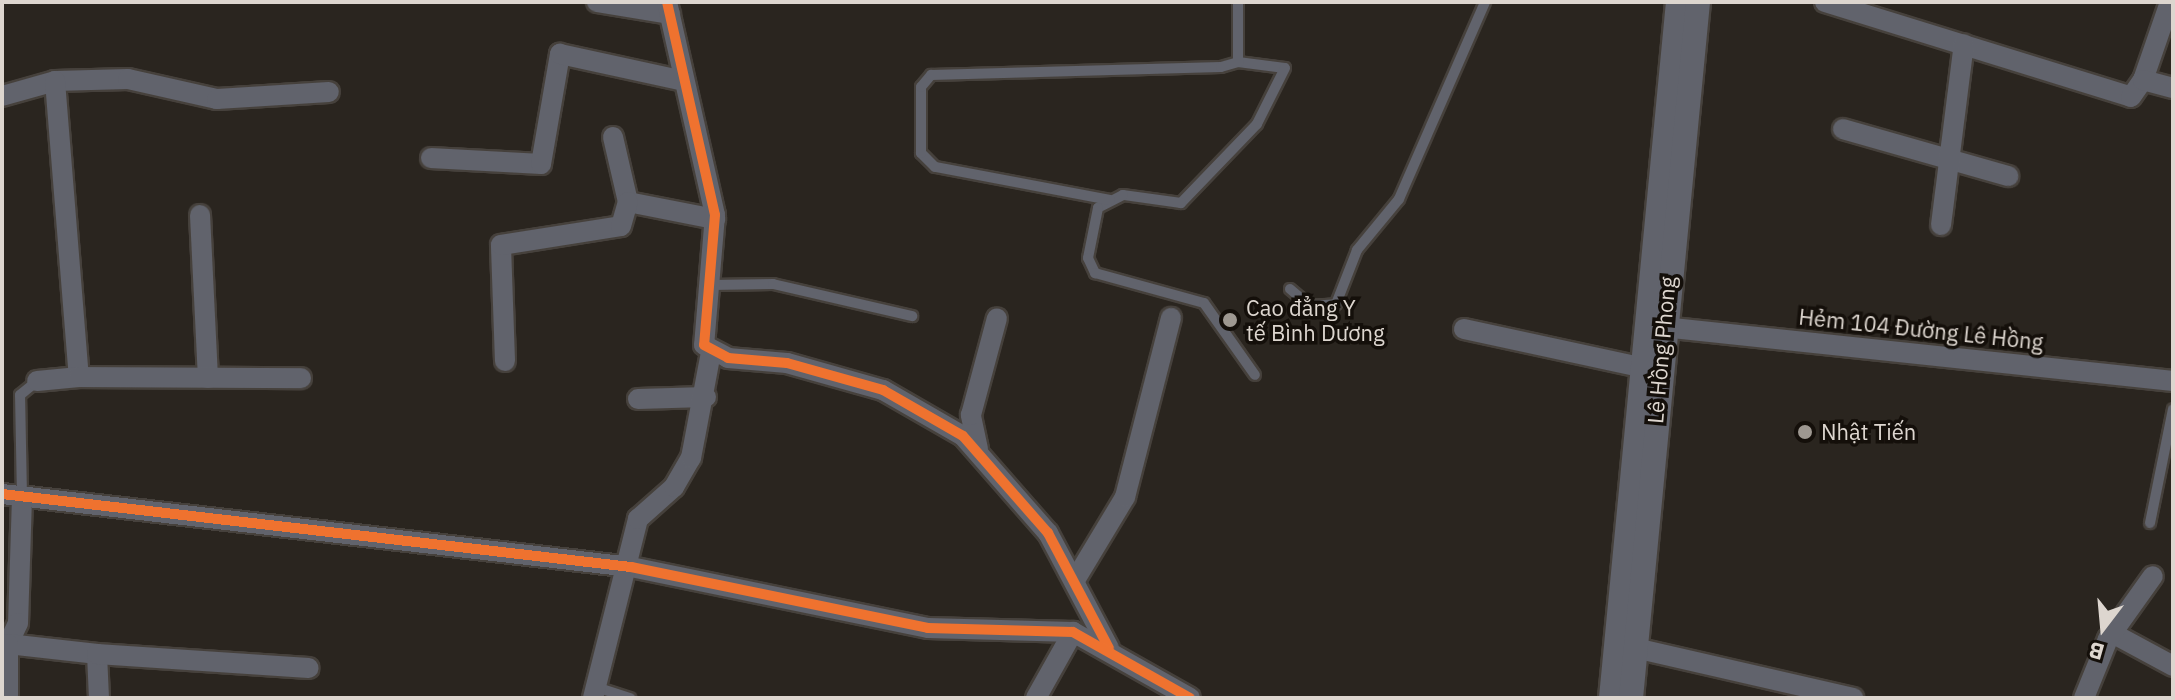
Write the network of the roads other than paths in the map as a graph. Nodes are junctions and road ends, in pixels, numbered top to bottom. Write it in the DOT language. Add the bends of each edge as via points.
graph roads {
  1 [pos="597,2"];
  2 [pos="1238,2"];
  3 [pos="1485,2"];
  4 [pos="1678,2"];
  5 [pos="1698,2"];
  6 [pos="1825,2"];
  7 [pos="2170,2"];
  8 [pos="668,8"];
  9 [pos="1964,44"];
  10 [pos="1238,62"];
  11 [pos="2143,80"];
  12 [pos="55,81"];
  13 [pos="684,81"];
  14 [pos="2173,88"];
  15 [pos="329,92"];
  16 [pos="2,96"];
  17 [pos="1843,129"];
  18 [pos="613,137"];
  19 [pos="431,158"];
  20 [pos="1950,158"];
  21 [pos="2008,176"];
  22 [pos="1110,200"];
  23 [pos="628,202"];
  24 [pos="200,215"];
  25 [pos="715,219"];
  26 [pos="1941,225"];
  27 [pos="711,285"];
  28 [pos="1290,289"];
  29 [pos="912,316"];
  30 [pos="997,318"];
  31 [pos="1171,318"];
  32 [pos="1653,325"];
  33 [pos="1464,329"];
  34 [pos="711,352"];
  35 [pos="505,361"];
  36 [pos="1640,367"];
  37 [pos="1255,375"];
  38 [pos="79,377"];
  39 [pos="208,378"];
  40 [pos="301,378"];
  41 [pos="37,381"];
  42 [pos="2173,381"];
  43 [pos="706,397"];
  44 [pos="638,399"];
  45 [pos="2173,409"];
  46 [pos="978,449"];
  47 [pos="12,496"];
  48 [pos="2150,523"];
  49 [pos="631,567"];
  50 [pos="2153,576"];
  51 [pos="1075,580"];
  52 [pos="1073,632"];
  53 [pos="2112,633"];
  54 [pos="8,644"];
  55 [pos="1635,648"];
  56 [pos="1110,649"];
  57 [pos="97,654"];
  58 [pos="2173,666"];
  59 [pos="309,668"];
  60 [pos="594,693"];
  61 [pos="8,698"];
  62 [pos="99,698"];
  63 [pos="630,698"];
  64 [pos="1036,698"];
  65 [pos="1190,698"];
  66 [pos="1611,698"];
  67 [pos="1631,698"];
  68 [pos="1853,698"];
  69 [pos="2084,698"];
  1 -- 8 [label="street"];
  2 -- 10 [label="lane"];
  3 -- 28 [label="lane" via="1399,199 1357,250 1336,304 1310,306"];
  4 -- 32 [label="street, Lê Hồng Phong"];
  5 -- 32 [label="street, Lê Hồng Phong"];
  6 -- 9 [label="street"];
  7 -- 11 [label="street"];
  8 -- 13 [label="street"];
  9 -- 11 [label="street" via="2131,97"];
  9 -- 20 [label="street"];
  10 -- 22 [label="lane" via="1285,68 1285,78 1257,124 1219,156 1192,196 1181,203 1123,195"];
  10 -- 22 [label="lane" via="931,75 921,87 921,153 935,167"];
  11 -- 14 [label="street"];
  12 -- 15 [label="street" via="128,79 217,99"];
  12 -- 16 [label="street"];
  12 -- 38 [label="street"];
  13 -- 19 [label="street" via="560,54 541,164"];
  13 -- 25 [label="street"];
  17 -- 20 [label="street"];
  18 -- 23 [label="street"];
  20 -- 21 [label="street"];
  20 -- 26 [label="street"];
  22 -- 37 [label="lane" via="1098,208 1088,258 1095,273 1204,303"];
  23 -- 25 [label="street"];
  23 -- 35 [label="street" via="621,226 501,245"];
  24 -- 39 [label="street"];
  25 -- 27 [label="street"];
  27 -- 29 [label="lane" via="773,284"];
  27 -- 34 [label="street" via="704,345"];
  30 -- 46 [label="street" via="971,415"];
  31 -- 51 [label="street" via="1125,497"];
  32 -- 36 [label="street, Lê Hồng Phong"];
  32 -- 42 [label="street, Hẻm 104 Đường Lê Hồng"];
  32 -- 55 [label="street, Lê Hồng Phong"];
  33 -- 36 [label="street"];
  34 -- 43 [label="street"];
  34 -- 46 [label="street" via="787,363 883,390"];
  36 -- 66 [label="street, Lê Hồng Phong"];
  38 -- 39 [label="street"];
  38 -- 41 [label="street"];
  39 -- 40 [label="street"];
  41 -- 47 [label="lane" via="20,395"];
  43 -- 44 [label="street"];
  43 -- 49 [label="street" via="691,458 674,487 638,519"];
  45 -- 48 [label="lane"];
  46 -- 51 [label="street" via="1027,505"];
  47 -- 49 [label="street"];
  47 -- 54 [label="street" via="18,623"];
  49 -- 52 [label="street" via="916,627"];
  49 -- 60 [label="street"];
  50 -- 53 [label="street"];
  51 -- 56 [label="street"];
  52 -- 56 [label="street"];
  52 -- 64 [label="street"];
  53 -- 58 [label="street"];
  53 -- 69 [label="street"];
  54 -- 57 [label="street"];
  54 -- 61 [label="street"];
  55 -- 67 [label="street, Lê Hồng Phong"];
  55 -- 68 [label="street"];
  56 -- 65 [label="street"];
  57 -- 59 [label="street"];
  57 -- 62 [label="street"];
  60 -- 63 [label="lane"];
}
